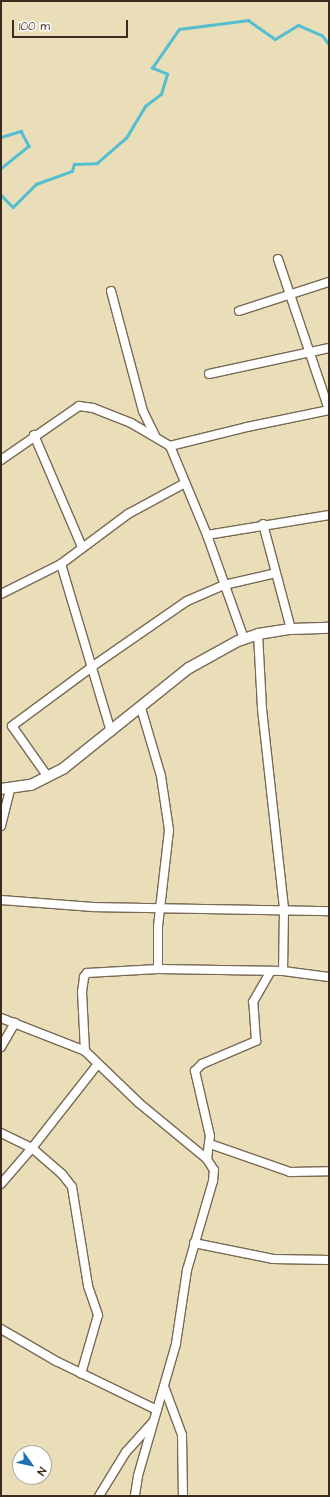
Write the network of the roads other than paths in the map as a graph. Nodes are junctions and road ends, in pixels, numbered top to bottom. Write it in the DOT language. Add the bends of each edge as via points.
graph roads {
  1 [pos="278,259"];
  2 [pos="329,282"];
  3 [pos="111,291"];
  4 [pos="288,294"];
  5 [pos="239,311"];
  6 [pos="329,348"];
  7 [pos="311,352"];
  8 [pos="208,374"];
  9 [pos="329,410"];
  10 [pos="34,435"];
  11 [pos="157,440"];
  12 [pos="170,446"];
  13 [pos="1,459"];
  14 [pos="185,483"];
  15 [pos="329,515"];
  16 [pos="263,524"];
  17 [pos="207,535"];
  18 [pos="82,547"];
  19 [pos="61,564"];
  20 [pos="276,573"];
  21 [pos="224,585"];
  22 [pos="1,594"];
  23 [pos="329,628"];
  24 [pos="291,629"];
  25 [pos="258,634"];
  26 [pos="244,639"];
  27 [pos="93,666"];
  28 [pos="141,708"];
  29 [pos="111,732"];
  30 [pos="48,777"];
  31 [pos="6,789"];
  32 [pos="1,826"];
  33 [pos="1,900"];
  34 [pos="160,907"];
  35 [pos="284,909"];
  36 [pos="329,910"];
  37 [pos="158,969"];
  38 [pos="272,971"];
  39 [pos="283,971"];
  40 [pos="329,977"];
  41 [pos="1,1018"];
  42 [pos="15,1023"];
  43 [pos="1,1047"];
  44 [pos="85,1051"];
  45 [pos="97,1065"];
  46 [pos="1,1133"];
  47 [pos="210,1144"];
  48 [pos="32,1148"];
  49 [pos="207,1159"];
  50 [pos="329,1171"];
  51 [pos="1,1184"];
  52 [pos="194,1243"];
  53 [pos="329,1260"];
  54 [pos="1,1329"];
  55 [pos="81,1374"];
  56 [pos="165,1389"];
  57 [pos="157,1410"];
  58 [pos="154,1421"];
  59 [pos="99,1496"];
  60 [pos="134,1496"];
  61 [pos="183,1496"];
  1 -- 4 [label="street"];
  2 -- 4 [label="street"];
  3 -- 11 [label="street" via="142,412"];
  4 -- 5 [label="street"];
  4 -- 7 [label="street"];
  6 -- 7 [label="street"];
  7 -- 8 [label="street"];
  7 -- 9 [label="street"];
  9 -- 12 [label="street"];
  10 -- 11 [label="street" via="76,407 87,406 131,423"];
  10 -- 13 [label="street"];
  10 -- 18 [label="street"];
  11 -- 12 [label="street"];
  12 -- 14 [label="street"];
  14 -- 17 [label="street"];
  14 -- 18 [label="street" via="128,514"];
  15 -- 16 [label="street"];
  16 -- 17 [label="street"];
  16 -- 20 [label="street"];
  17 -- 21 [label="street"];
  18 -- 19 [label="street"];
  19 -- 22 [label="street"];
  19 -- 27 [label="street"];
  20 -- 21 [label="street"];
  20 -- 24 [label="street"];
  21 -- 26 [label="street"];
  21 -- 27 [label="street" via="168,612"];
  23 -- 24 [label="street"];
  24 -- 25 [label="street"];
  25 -- 26 [label="street"];
  25 -- 35 [label="street" via="262,709"];
  26 -- 28 [label="street" via="189,668"];
  27 -- 29 [label="street"];
  27 -- 30 [label="street" via="12,726"];
  28 -- 29 [label="street"];
  28 -- 34 [label="street" via="161,776 169,830"];
  29 -- 30 [label="street"];
  30 -- 31 [label="street" via="31,786"];
  31 -- 32 [label="street"];
  33 -- 34 [label="street" via="93,908"];
  34 -- 35 [label="street"];
  34 -- 37 [label="street"];
  35 -- 36 [label="street"];
  35 -- 39 [label="street"];
  37 -- 38 [label="street"];
  37 -- 44 [label="street" via="85,974 82,992"];
  38 -- 39 [label="street"];
  38 -- 47 [label="street" via="253,1002 256,1041 196,1068"];
  39 -- 40 [label="street"];
  41 -- 42 [label="street"];
  42 -- 43 [label="street"];
  42 -- 44 [label="street"];
  44 -- 45 [label="street"];
  45 -- 48 [label="street"];
  45 -- 49 [label="street"];
  46 -- 48 [label="street"];
  47 -- 49 [label="street"];
  47 -- 50 [label="street" via="290,1172"];
  48 -- 51 [label="street"];
  48 -- 55 [label="street" via="62,1174 72,1187 88,1286 98,1315"];
  49 -- 52 [label="street" via="214,1170 213,1181"];
  52 -- 53 [label="street" via="273,1259"];
  52 -- 56 [label="street" via="176,1344"];
  54 -- 55 [label="street"];
  55 -- 57 [label="street"];
  56 -- 57 [label="street"];
  56 -- 61 [label="street" via="182,1435"];
  57 -- 58 [label="street"];
  58 -- 59 [label="street" via="126,1452"];
  58 -- 60 [label="street"];
}
